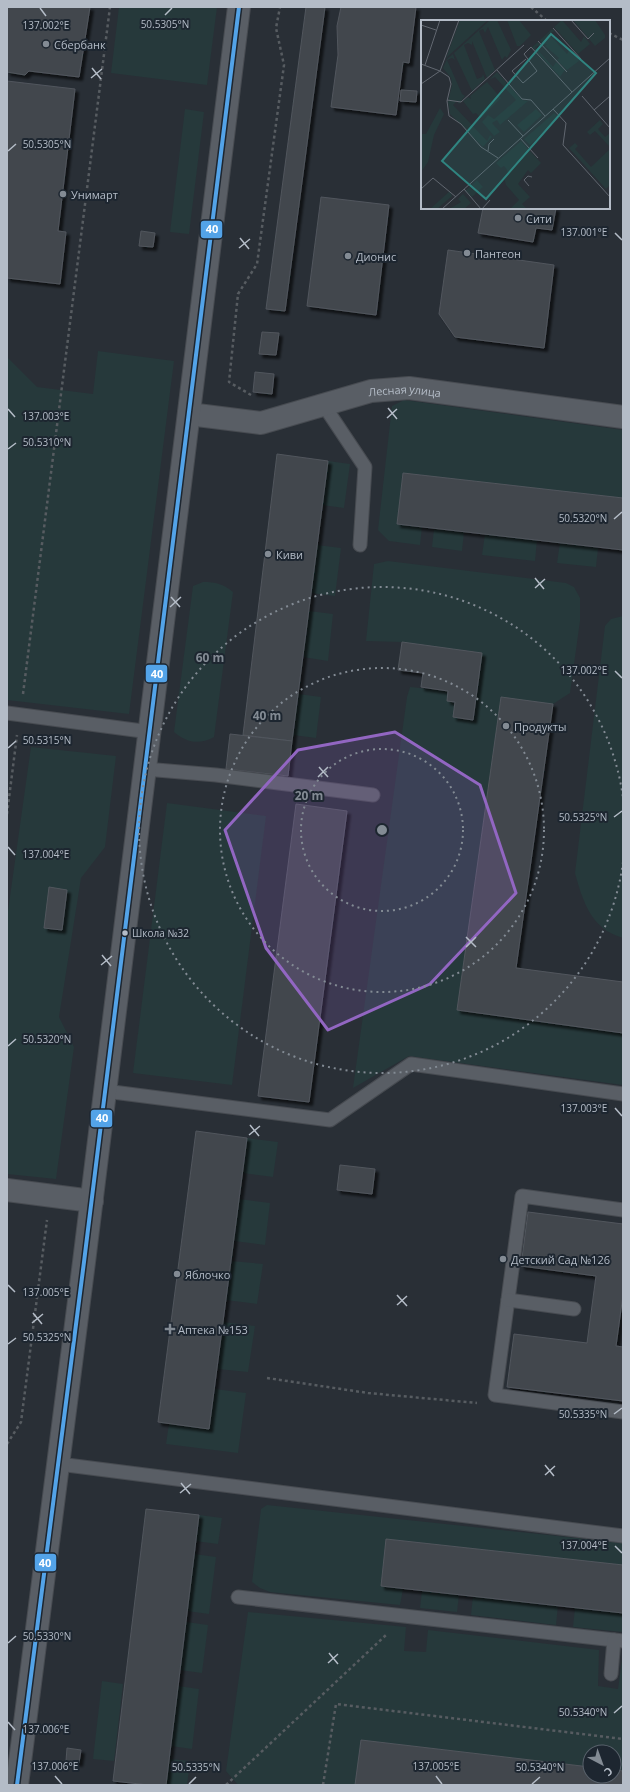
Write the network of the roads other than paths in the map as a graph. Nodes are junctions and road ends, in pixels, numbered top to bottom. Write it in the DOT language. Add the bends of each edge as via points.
graph roads {
  1 [pos="240,7"];
  2 [pos="323,404"];
  3 [pos="189,414"];
  4 [pos="623,417"];
  5 [pos="360,545"];
  6 [pos="7,713"];
  7 [pos="150,732"];
  8 [pos="145,768"];
  9 [pos="373,795"];
  10 [pos="105,1091"];
  11 [pos="623,1094"];
  12 [pos="7,1190"];
  13 [pos="92,1201"];
  14 [pos="623,1210"];
  15 [pos="508,1300"];
  16 [pos="574,1309"];
  17 [pos="623,1412"];
  18 [pos="58,1464"];
  19 [pos="623,1536"];
  20 [pos="238,1597"];
  21 [pos="619,1641"];
  22 [pos="611,1674"];
  23 [pos="17,1785"];
  1 -- 3 [label="street"];
  2 -- 3 [label="street, Лесная улица" via="261,422"];
  2 -- 4 [label="street, Лесная улица" via="371,391 409,388"];
  2 -- 5 [label="lane" via="365,467"];
  3 -- 7 [label="street"];
  6 -- 7 [label="lane"];
  7 -- 8 [label="street"];
  8 -- 9 [label="lane" via="216,774"];
  8 -- 10 [label="street"];
  10 -- 11 [label="lane" via="330,1120 411,1064"];
  10 -- 13 [label="street"];
  12 -- 13 [label="street"];
  13 -- 18 [label="street"];
  14 -- 15 [label="lane" via="522,1196"];
  15 -- 16 [label="lane"];
  15 -- 17 [label="lane" via="495,1395"];
  18 -- 19 [label="lane"];
  18 -- 23 [label="street"];
  20 -- 21 [label="lane"];
  21 -- 22 [label="lane"];
}
